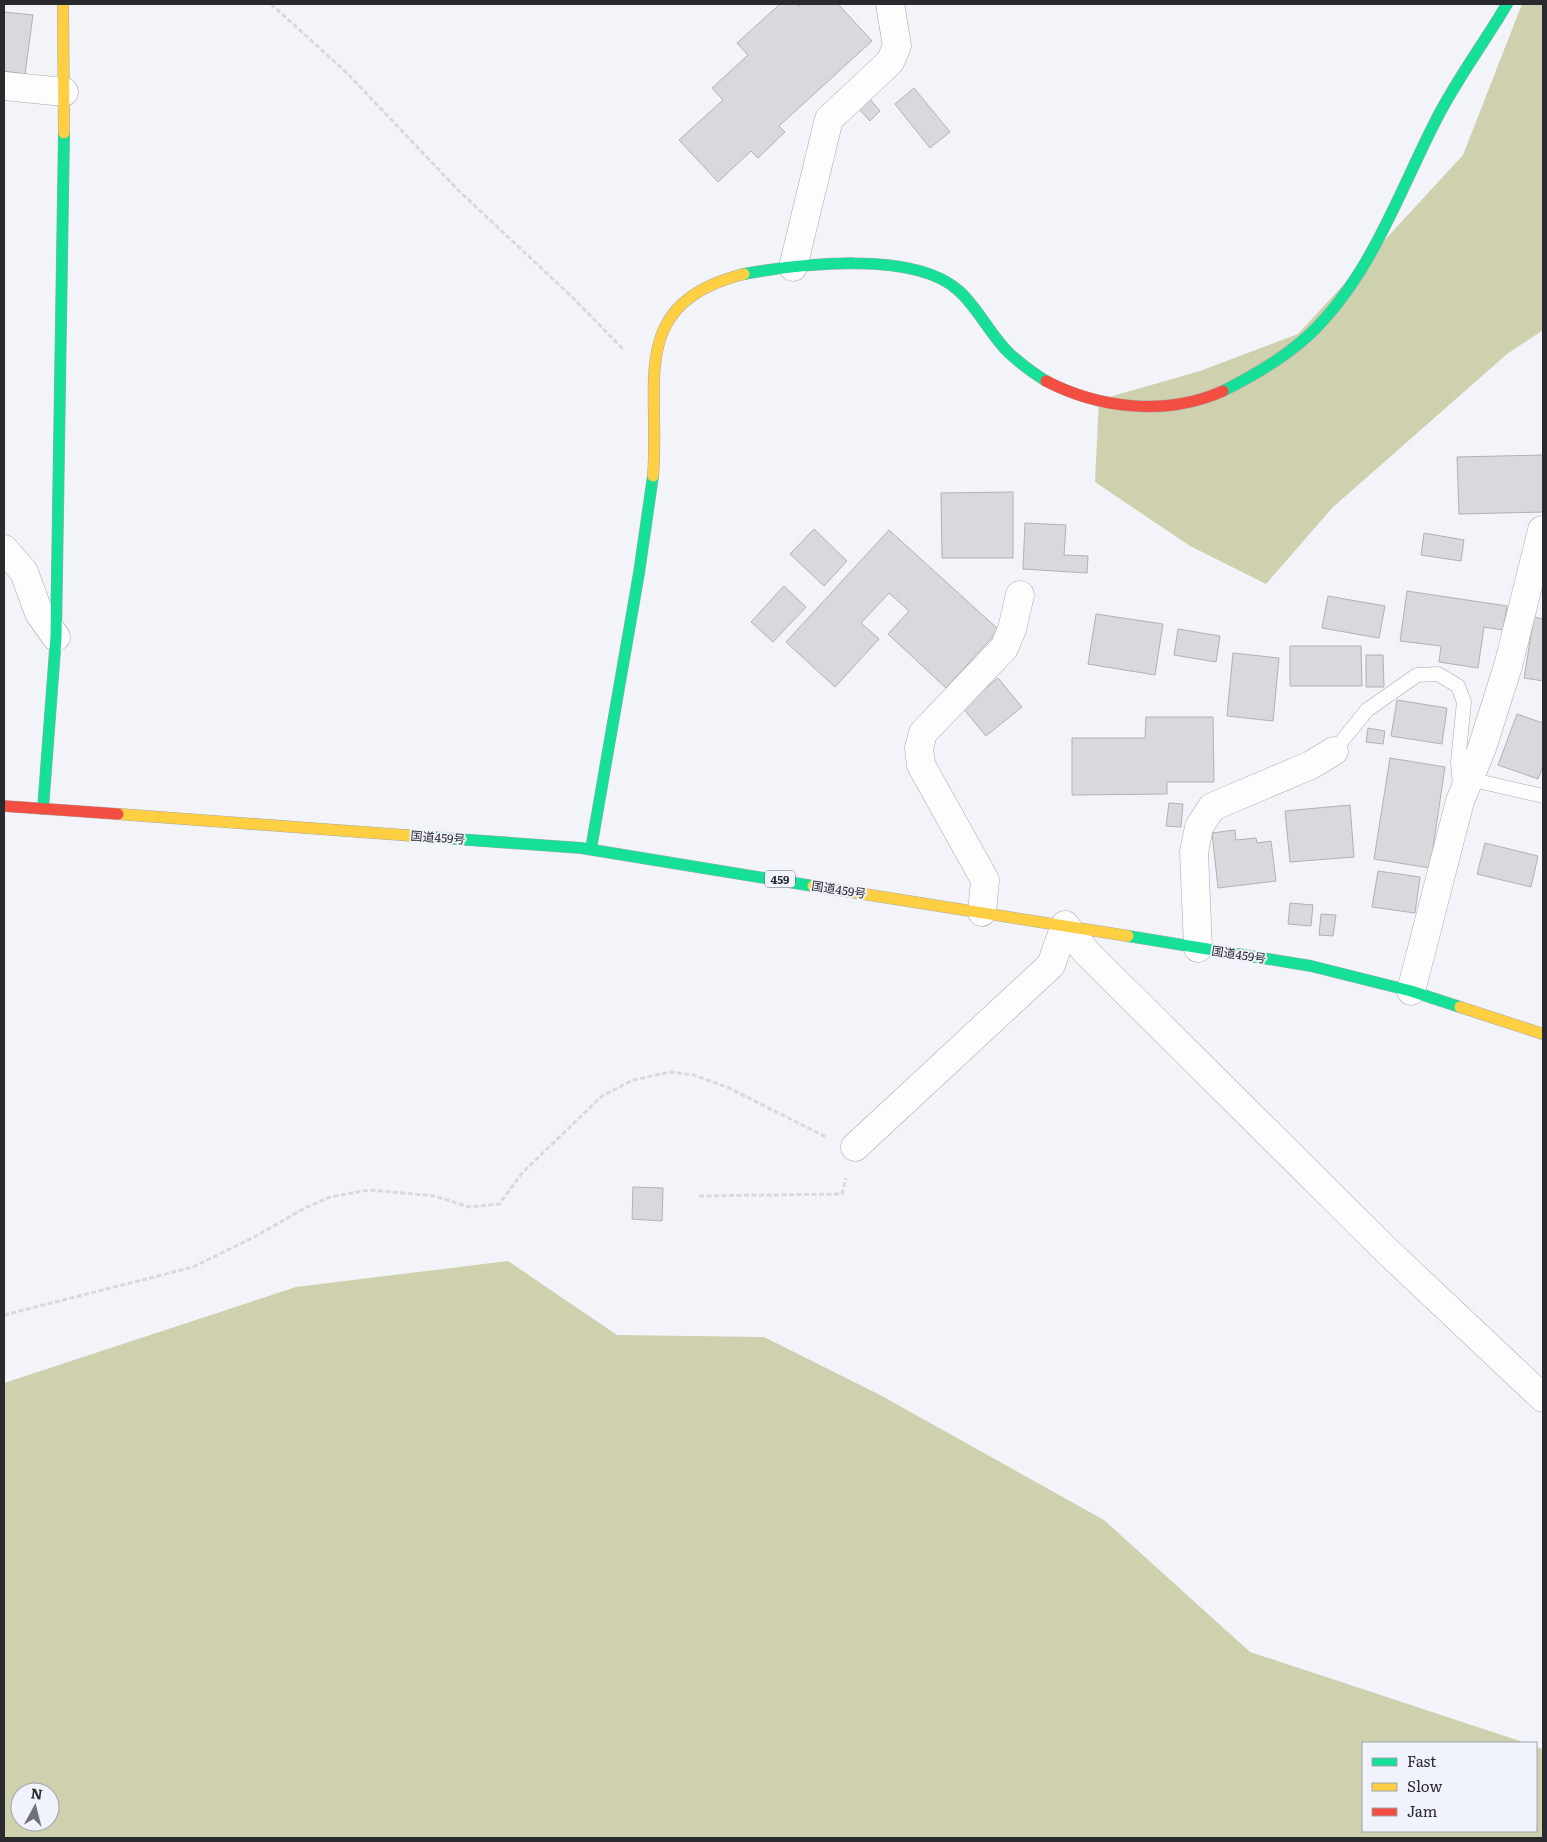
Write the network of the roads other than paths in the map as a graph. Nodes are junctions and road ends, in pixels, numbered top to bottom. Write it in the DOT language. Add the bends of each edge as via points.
graph roads {
  1 [pos="63,4"];
  2 [pos="890,4"];
  3 [pos="1507,4"];
  4 [pos="4,86"];
  5 [pos="64,92"];
  6 [pos="793,266"];
  7 [pos="1542,530"];
  8 [pos="4,549"];
  9 [pos="1020,595"];
  10 [pos="56,637"];
  11 [pos="1334,751"];
  12 [pos="1465,790"];
  13 [pos="1543,796"];
  14 [pos="4,806"];
  15 [pos="43,809"];
  16 [pos="592,849"];
  17 [pos="982,912"];
  18 [pos="1065,925"];
  19 [pos="1198,948"];
  20 [pos="1411,991"];
  21 [pos="1543,1034"];
  22 [pos="855,1147"];
  23 [pos="1543,1398"];
  1 -- 5 [label="main road"];
  2 -- 6 [label="street" via="897,46 890,62 829,119"];
  3 -- 6 [label="main road" via="1453,87 1373,253 1335,309 1311,334 1276,361 1199,400 1172,406 1111,404 1046,381 1025,369 1005,349 982,316 951,285 936,276 880,265"];
  4 -- 5 [label="street"];
  5 -- 10 [label="main road"];
  6 -- 16 [label="main road" via="736,276 694,292 674,313 662,336 651,377 654,475"];
  7 -- 12 [label="street" via="1508,666"];
  8 -- 10 [label="street" via="24,572 39,613"];
  9 -- 17 [label="street" via="1004,648 923,733 919,748 921,765 986,880"];
  10 -- 15 [label="main road"];
  11 -- 12 [label="lane" via="1367,710 1417,675 1438,674 1458,686 1464,702 1458,762"];
  11 -- 19 [label="street" via="1311,765 1212,807 1199,827 1194,852"];
  12 -- 13 [label="lane"];
  12 -- 20 [label="street"];
  14 -- 15 [label="main road, 国道459号 / 459"];
  15 -- 16 [label="main road, 国道459号 / 459"];
  16 -- 17 [label="main road, 国道459号 / 459"];
  17 -- 18 [label="main road, 国道459号 / 459"];
  18 -- 19 [label="main road, 国道459号 / 459"];
  18 -- 22 [label="street" via="1051,965"];
  18 -- 23 [label="street" via="1087,953 1379,1244"];
  19 -- 20 [label="main road, 国道459号 / 459" via="1310,966"];
  20 -- 21 [label="main road, 国道459号 / 459"];
}
